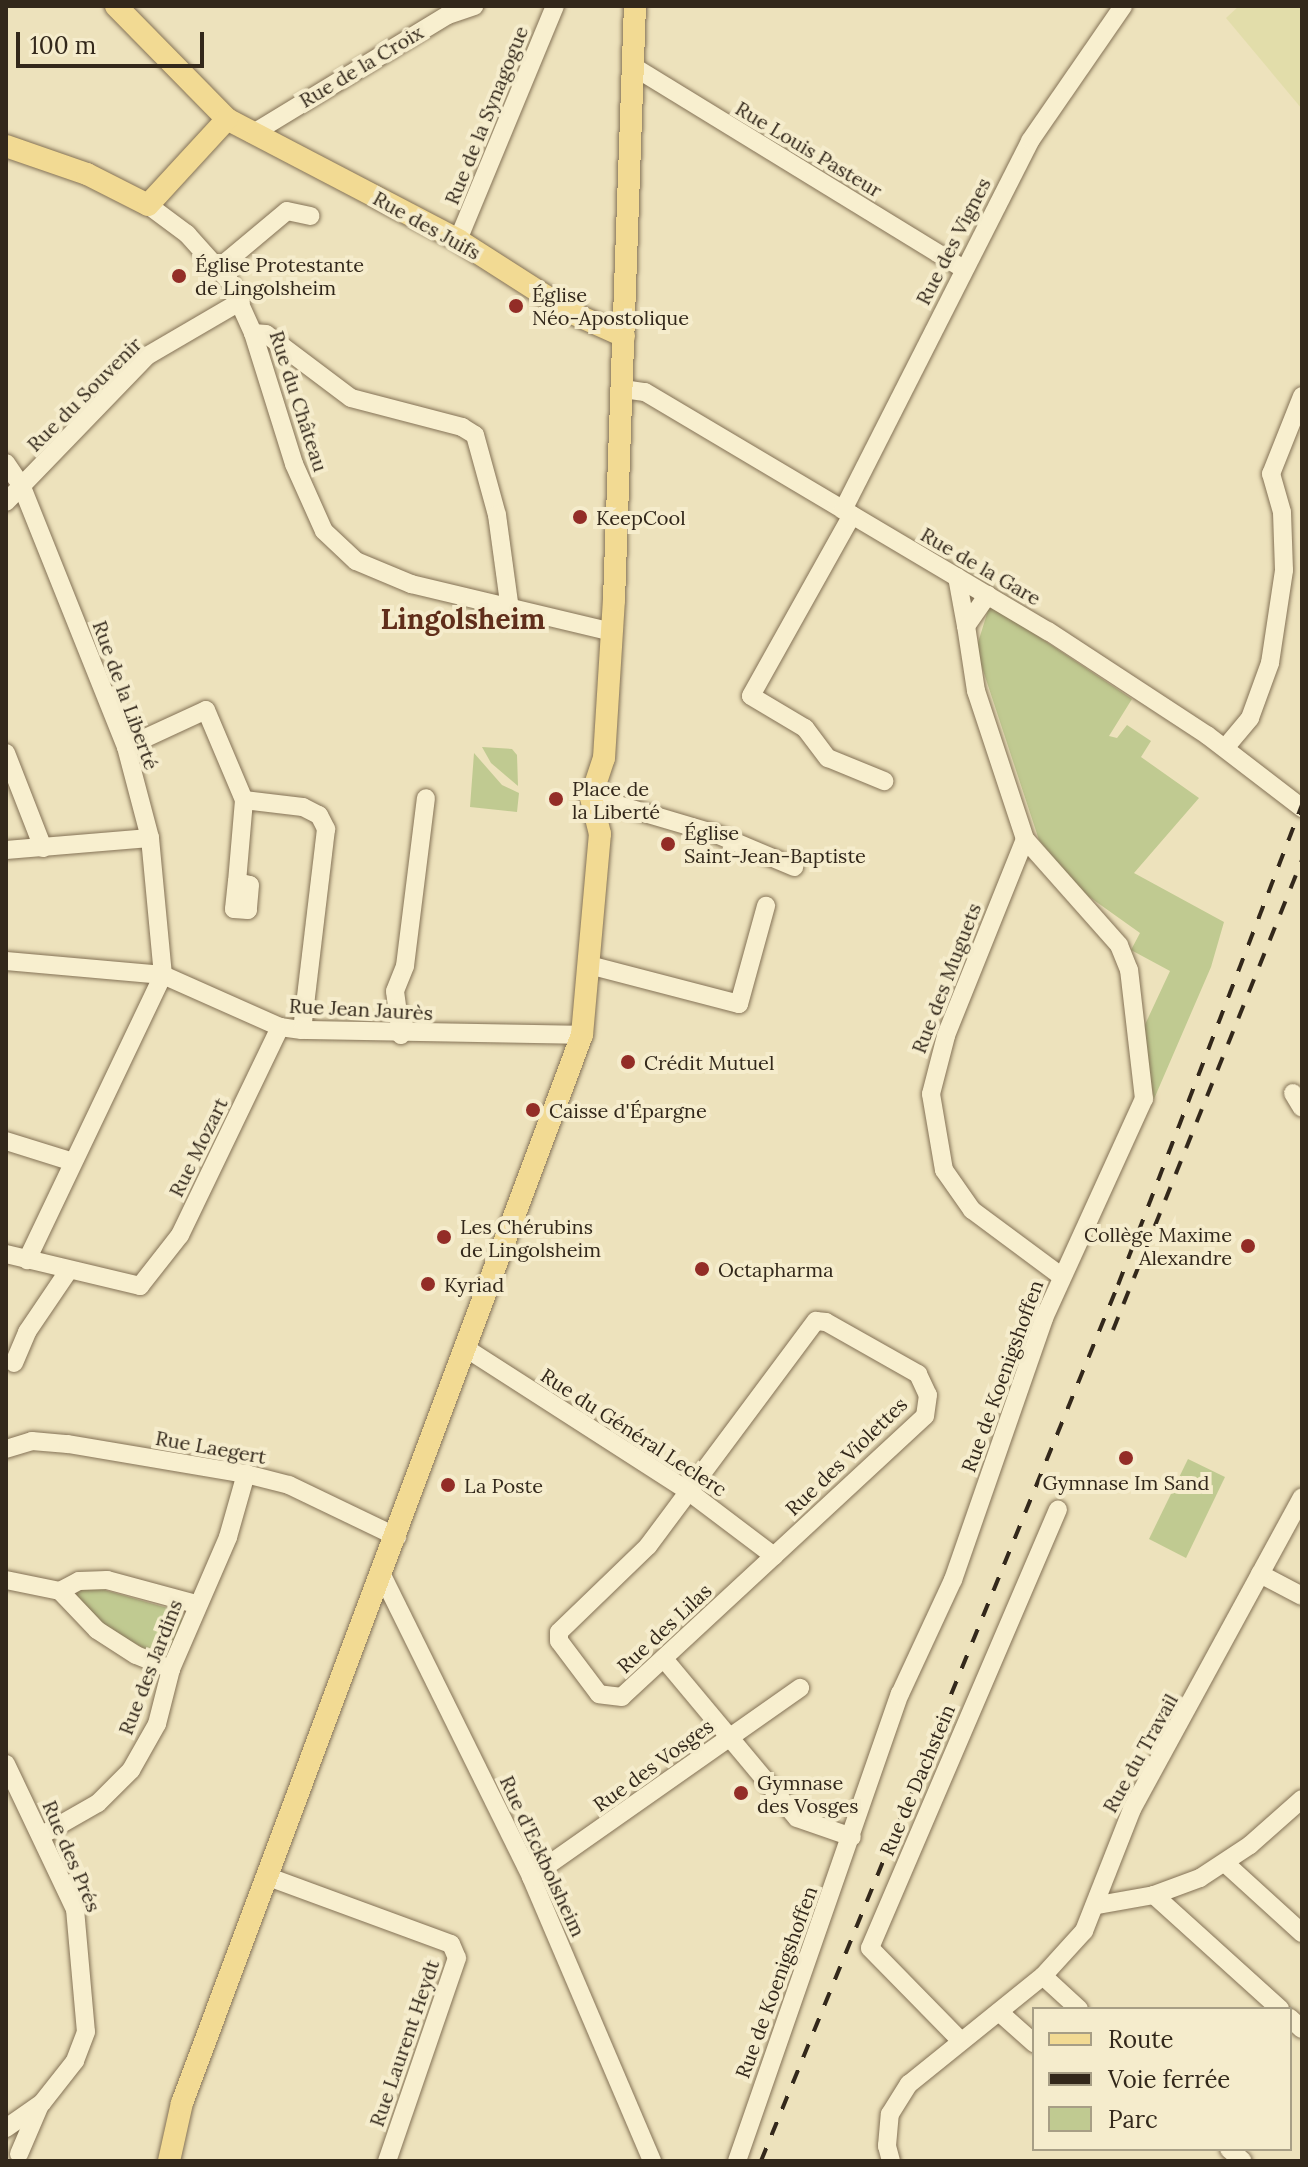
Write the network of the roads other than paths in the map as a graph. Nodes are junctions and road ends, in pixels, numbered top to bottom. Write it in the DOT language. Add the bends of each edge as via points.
graph roads {
  1 [pos="116,6"];
  2 [pos="474,6"];
  3 [pos="555,6"];
  4 [pos="635,6"];
  5 [pos="1123,6"];
  6 [pos="634,67"];
  7 [pos="223,116"];
  8 [pos="252,134"];
  9 [pos="6,146"];
  10 [pos="143,202"];
  11 [pos="310,216"];
  12 [pos="458,240"];
  13 [pos="220,267"];
  14 [pos="962,268"];
  15 [pos="241,301"];
  16 [pos="253,333"];
  17 [pos="624,336"];
  18 [pos="623,389"];
  19 [pos="1302,396"];
  20 [pos="6,463"];
  21 [pos="22,487"];
  22 [pos="6,502"];
  23 [pos="847,513"];
  24 [pos="957,577"];
  25 [pos="988,595"];
  26 [pos="510,610"];
  27 [pos="966,626"];
  28 [pos="612,632"];
  29 [pos="126,747"];
  30 [pos="1225,748"];
  31 [pos="6,753"];
  32 [pos="884,781"];
  33 [pos="591,797"];
  34 [pos="426,798"];
  35 [pos="244,800"];
  36 [pos="1302,808"];
  37 [pos="150,838"];
  38 [pos="1025,839"];
  39 [pos="43,848"];
  40 [pos="6,850"];
  41 [pos="794,867"];
  42 [pos="237,882"];
  43 [pos="766,906"];
  44 [pos="6,961"];
  45 [pos="589,965"];
  46 [pos="163,975"];
  47 [pos="280,1027"];
  48 [pos="302,1030"];
  49 [pos="401,1035"];
  50 [pos="582,1035"];
  51 [pos="6,1141"];
  52 [pos="73,1162"];
  53 [pos="6,1254"];
  54 [pos="27,1260"];
  55 [pos="69,1270"];
  56 [pos="1061,1276"];
  57 [pos="467,1349"];
  58 [pos="14,1363"];
  59 [pos="6,1449"];
  60 [pos="246,1474"];
  61 [pos="688,1491"];
  62 [pos="1302,1497"];
  63 [pos="1058,1510"];
  64 [pos="397,1537"];
  65 [pos="774,1556"];
  66 [pos="1260,1574"];
  67 [pos="382,1575"];
  68 [pos="6,1580"];
  69 [pos="60,1591"];
  70 [pos="1302,1596"];
  71 [pos="196,1604"];
  72 [pos="664,1659"];
  73 [pos="171,1669"];
  74 [pos="800,1688"];
  75 [pos="732,1735"];
  76 [pos="6,1764"];
  77 [pos="1302,1799"];
  78 [pos="42,1835"];
  79 [pos="852,1837"];
  80 [pos="1225,1863"];
  81 [pos="266,1876"];
  82 [pos="531,1877"];
  83 [pos="1154,1895"];
  84 [pos="1098,1905"];
  85 [pos="1302,1933"];
  86 [pos="1043,1976"];
  87 [pos="1077,2007"];
  88 [pos="1278,2007"];
  89 [pos="999,2012"];
  90 [pos="961,2041"];
  91 [pos="1032,2041"];
  92 [pos="42,2103"];
  93 [pos="6,2128"];
  94 [pos="17,2154"];
  95 [pos="169,2161"];
  96 [pos="387,2161"];
  97 [pos="652,2161"];
  98 [pos="737,2161"];
  99 [pos="891,2161"];
  1 -- 7 [label="main road" via="183,68"];
  2 -- 8 [label="street, Rue de la Croix" via="448,15"];
  3 -- 12 [label="street, Rue de la Synagogue"];
  4 -- 6 [label="main road"];
  5 -- 14 [label="street, Rue des Vignes" via="1030,141"];
  6 -- 14 [label="street, Rue Louis Pasteur"];
  6 -- 17 [label="main road"];
  7 -- 8 [label="main road, Rue des Juifs"];
  7 -- 10 [label="main road"];
  8 -- 12 [label="main road, Rue des Juifs"];
  9 -- 10 [label="main road" via="87,174"];
  10 -- 13 [label="street, Rue du Château"];
  11 -- 13 [label="street" via="287,211"];
  12 -- 17 [label="main road, Rue des Juifs" via="572,313"];
  13 -- 15 [label="street, Rue du Château"];
  14 -- 23 [label="street, Rue des Vignes"];
  15 -- 16 [label="street, Rue du Château"];
  15 -- 21 [label="street, Rue du Souvenir" via="147,356"];
  16 -- 26 [label="street, Rue du Château" via="294,464 324,531 356,561 411,584"];
  16 -- 26 [label="street" via="266,334 351,398 475,435 497,515"];
  17 -- 18 [label="main road"];
  18 -- 23 [label="street, Rue de la Gare" via="645,392"];
  18 -- 28 [label="main road"];
  19 -- 30 [label="street" via="1271,474 1282,512 1284,570 1270,663 1250,718"];
  20 -- 21 [label="street, Rue de la Liberté"];
  21 -- 22 [label="street, Rue du Souvenir"];
  21 -- 29 [label="street, Rue de la Liberté"];
  23 -- 24 [label="street, Rue de la Gare"];
  23 -- 32 [label="street, Rue des Vignes" via="751,696 805,728 828,758"];
  24 -- 25 [label="street, Rue de la Gare"];
  24 -- 27 [label="street, Rue de Koenigshoffen"];
  25 -- 27 [label="street"];
  25 -- 30 [label="street, Rue de la Gare"];
  26 -- 28 [label="street, Rue du Château"];
  27 -- 38 [label="street, Rue de Koenigshoffen" via="976,691"];
  28 -- 33 [label="main road" via="604,758"];
  29 -- 35 [label="street" via="206,710"];
  29 -- 37 [label="street, Rue de la Liberté"];
  30 -- 36 [label="street, Rue de la Gare"];
  31 -- 39 [label="street"];
  33 -- 41 [label="street" via="716,834"];
  33 -- 45 [label="main road" via="600,834"];
  34 -- 49 [label="street" via="405,966 395,991"];
  35 -- 42 [label="street"];
  35 -- 48 [label="street" via="303,807 319,815 326,829"];
  37 -- 39 [label="street"];
  37 -- 46 [label="street, Rue de la Liberté"];
  38 -- 56 [label="street, Rue de Koenigshoffen" via="1119,945 1129,970 1144,1089 1141,1109"];
  38 -- 56 [label="street, Rue des Muguets" via="946,1036 931,1094 944,1170 972,1210"];
  39 -- 40 [label="street"];
  43 -- 45 [label="street" via="739,1004"];
  44 -- 46 [label="street, Rue Jean Jaurès"];
  45 -- 50 [label="main road"];
  46 -- 47 [label="street, Rue Jean Jaurès"];
  46 -- 52 [label="street"];
  47 -- 48 [label="street, Rue Jean Jaurès"];
  47 -- 55 [label="street, Rue Mozart" via="180,1235 146,1280 131,1287"];
  48 -- 49 [label="street, Rue Jean Jaurès"];
  49 -- 50 [label="street, Rue Jean Jaurès"];
  50 -- 57 [label="main road"];
  51 -- 52 [label="street"];
  52 -- 54 [label="street"];
  53 -- 54 [label="street"];
  54 -- 55 [label="street"];
  55 -- 58 [label="street" via="27,1332"];
  56 -- 79 [label="street, Rue de Koenigshoffen" via="953,1580 900,1694"];
  57 -- 61 [label="street, Rue du Général Leclerc"];
  57 -- 64 [label="main road"];
  59 -- 60 [label="street, Rue Laegert" via="32,1441 68,1444"];
  60 -- 64 [label="street, Rue Laegert" via="289,1485"];
  60 -- 71 [label="street, Rue des Jardins" via="228,1537"];
  61 -- 65 [label="street, Rue du Général Leclerc"];
  61 -- 65 [label="street, Rue des Violettes" via="816,1321 918,1374 928,1395 925,1416"];
  61 -- 72 [label="street, Rue des Lilas" via="648,1546 559,1632 559,1641 591,1684 610,1699 622,1697"];
  62 -- 66 [label="street, Rue du Travail"];
  63 -- 90 [label="street, Rue de Dachstein" via="870,1948"];
  64 -- 67 [label="main road"];
  65 -- 72 [label="street, Rue des Lilas"];
  66 -- 70 [label="street"];
  66 -- 84 [label="street, Rue du Travail" via="1132,1809"];
  67 -- 81 [label="main road"];
  67 -- 82 [label="street, Rue d'Eckbolsheim"];
  68 -- 69 [label="street"];
  69 -- 71 [label="street" via="79,1581 107,1580"];
  69 -- 73 [label="street" via="97,1630"];
  71 -- 73 [label="street, Rue des Jardins"];
  72 -- 75 [label="street"];
  73 -- 78 [label="street, Rue des Jardins" via="157,1724 131,1770 98,1803"];
  74 -- 75 [label="street, Rue des Vosges"];
  75 -- 79 [label="street" via="797,1818"];
  75 -- 82 [label="street, Rue des Vosges"];
  76 -- 78 [label="street, Rue des Prés"];
  77 -- 80 [label="street"];
  78 -- 92 [label="street, Rue des Prés" via="82,1935 86,2032 75,2061"];
  79 -- 98 [label="street, Rue de Koenigshoffen"];
  80 -- 83 [label="street"];
  80 -- 85 [label="street"];
  81 -- 95 [label="main road" via="182,2103"];
  81 -- 96 [label="street, Rue Laurent Heydt" via="451,1944 457,1958"];
  82 -- 97 [label="street, Rue d'Eckbolsheim"];
  83 -- 84 [label="street"];
  83 -- 88 [label="street"];
  84 -- 86 [label="street, Rue du Travail" via="1077,1940"];
  86 -- 87 [label="street"];
  86 -- 89 [label="street, Rue du Travail"];
  89 -- 90 [label="street, Rue du Travail"];
  89 -- 91 [label="street"];
  90 -- 99 [label="street, Rue du Travail" via="909,2084 893,2108 887,2129"];
  92 -- 93 [label="street, Rue des Prés"];
  92 -- 94 [label="street"];
}
